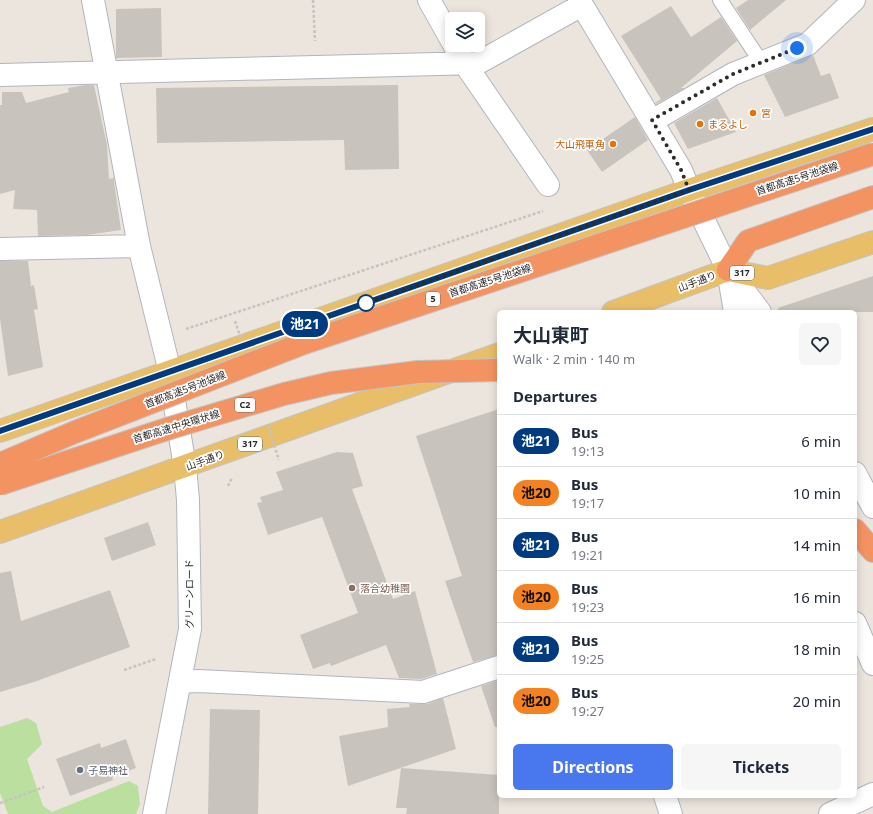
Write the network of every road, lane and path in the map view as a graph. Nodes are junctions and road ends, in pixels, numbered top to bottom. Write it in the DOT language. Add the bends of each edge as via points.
graph roads {
  1 [pos="93,0"];
  2 [pos="313,0"];
  3 [pos="429,0"];
  4 [pos="720,0"];
  5 [pos="854,0"];
  6 [pos="581,2"];
  7 [pos="445,29"];
  8 [pos="458,52"];
  9 [pos="761,62"];
  10 [pos="465,64"];
  11 [pos="315,68"];
  12 [pos="107,73"];
  13 [pos="0,75"];
  14 [pos="652,120"];
  15 [pos="873,128"];
  16 [pos="873,146"];
  17 [pos="873,154"];
  18 [pos="548,185"];
  19 [pos="689,190"];
  20 [pos="873,197"];
  21 [pos="545,210"];
  22 [pos="873,242"];
  23 [pos="139,246"];
  24 [pos="0,249"];
  25 [pos="728,270"];
  26 [pos="618,310"];
  27 [pos="735,310"];
  28 [pos="758,310"];
  29 [pos="162,337"];
  30 [pos="497,355"];
  31 [pos="497,362"];
  32 [pos="497,370"];
  33 [pos="170,372"];
  34 [pos="1,430"];
  35 [pos="0,452"];
  36 [pos="0,464"];
  37 [pos="185,467"];
  38 [pos="0,472"];
  39 [pos="857,477"];
  40 [pos="232,478"];
  41 [pos="0,484"];
  42 [pos="228,486"];
  43 [pos="868,502"];
  44 [pos="857,519"];
  45 [pos="0,532"];
  46 [pos="857,532"];
  47 [pos="873,536"];
  48 [pos="873,551"];
  49 [pos="857,628"];
  50 [pos="156,659"];
  51 [pos="873,664"];
  52 [pos="497,668"];
  53 [pos="124,670"];
  54 [pos="180,682"];
  55 [pos="44,787"];
  56 [pos="873,794"];
  57 [pos="666,798"];
  58 [pos="0,803"];
  59 [pos="154,814"];
  60 [pos="671,814"];
  61 [pos="830,814"];
  1 -- 12 [label="street, グリーンロード"];
  2 -- 11 [label="path"];
  3 -- 7 [label="street"];
  4 -- 9 [label="lane"];
  5 -- 9 [label="street" via="808,44"];
  6 -- 10 [label="street" via="478,63"];
  6 -- 14 [label="street"];
  8 -- 10 [label="street"];
  9 -- 14 [label="street" via="733,74"];
  10 -- 11 [label="street"];
  10 -- 18 [label="street"];
  11 -- 12 [label="street"];
  12 -- 13 [label="street"];
  12 -- 23 [label="street, グリーンロード"];
  14 -- 19 [label="street" via="681,170"];
  15 -- 19 [label="main road"];
  16 -- 35 [label="highway, 首都高速5号池袋線 / 5" via="302,338 71,423"];
  17 -- 36 [label="highway, 首都高速5号池袋線 / 5, bridge" via="304,343 74,432"];
  19 -- 25 [label="street"];
  19 -- 33 [label="main road"];
  20 -- 25 [label="highway" via="748,241"];
  21 -- 29 [label="path"];
  22 -- 25 [label="main road, 山手通り / 317" via="768,278"];
  23 -- 24 [label="street"];
  23 -- 29 [label="street, グリーンロード"];
  25 -- 26 [label="main road, 山手通り / 317"];
  25 -- 27 [label="street"];
  25 -- 28 [label="street"];
  29 -- 33 [label="street, グリーンロード"];
  30 -- 37 [label="main road, 山手通り / 317"];
  31 -- 38 [label="highway, 首都高速中央環状線 / C2" via="373,369 288,384"];
  32 -- 41 [label="highway, 首都高速中央環状線 / C2, bridge" via="418,372 318,386 170,428"];
  33 -- 34 [label="main road"];
  33 -- 37 [label="street, グリーンロード"];
  37 -- 45 [label="main road, 山手通り / 317"];
  37 -- 54 [label="street, グリーンロード" via="190,630"];
  39 -- 43 [label="street"];
  40 -- 42 [label="path"];
  44 -- 47 [label="highway"];
  46 -- 48 [label="highway"];
  49 -- 51 [label="street"];
  50 -- 53 [label="path"];
  52 -- 54 [label="street" via="423,692 205,681"];
  54 -- 59 [label="street, グリーンロード"];
  55 -- 58 [label="path"];
  56 -- 61 [label="street"];
  57 -- 60 [label="street"];
}
